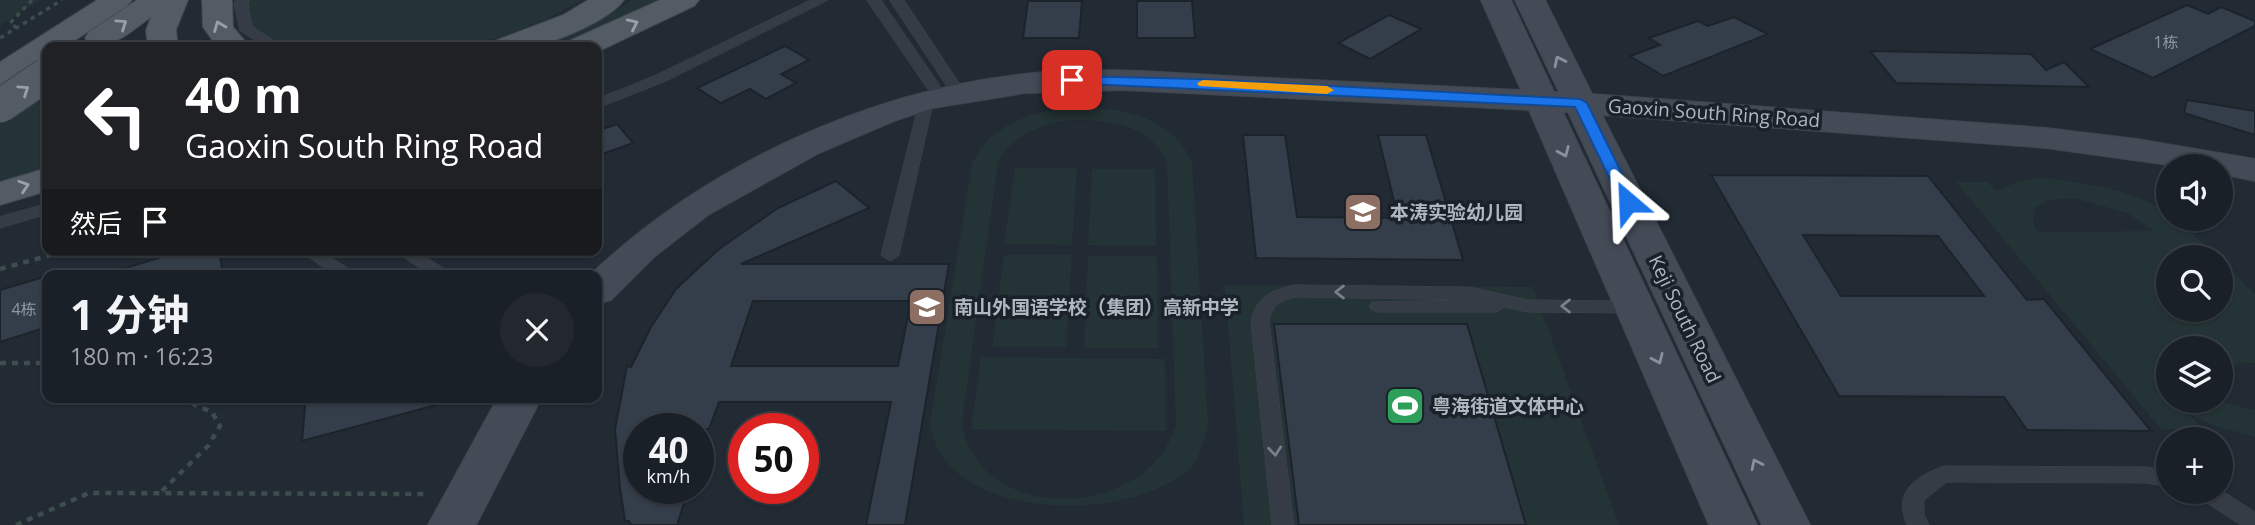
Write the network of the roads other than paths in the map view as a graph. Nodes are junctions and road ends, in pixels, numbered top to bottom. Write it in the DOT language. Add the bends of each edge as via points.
graph roads {
  1 [pos="84,0"];
  2 [pos="117,0"];
  3 [pos="157,0"];
  4 [pos="173,0"];
  5 [pos="217,0"];
  6 [pos="243,0"];
  7 [pos="609,0"];
  8 [pos="684,0"];
  9 [pos="821,0"];
  10 [pos="874,0"];
  11 [pos="897,0"];
  12 [pos="1496,0"];
  13 [pos="1530,0"];
  14 [pos="53,42"];
  15 [pos="94,42"];
  16 [pos="162,42"];
  17 [pos="230,42"];
  18 [pos="267,42"];
  19 [pos="523,42"];
  20 [pos="593,42"];
  21 [pos="42,49"];
  22 [pos="42,74"];
  23 [pos="0,77"];
  24 [pos="942,96"];
  25 [pos="602,102"];
  26 [pos="1541,102"];
  27 [pos="1580,103"];
  28 [pos="2255,170"];
  29 [pos="42,181"];
  30 [pos="0,194"];
  31 [pos="42,210"];
  32 [pos="0,223"];
  33 [pos="890,255"];
  34 [pos="317,256"];
  35 [pos="412,256"];
  36 [pos="341,270"];
  37 [pos="436,270"];
  38 [pos="602,286"];
  39 [pos="1378,306"];
  40 [pos="1528,306"];
  41 [pos="1634,307"];
  42 [pos="517,403"];
  43 [pos="2156,477"];
  44 [pos="2226,504"];
  45 [pos="459,510"];
  46 [pos="2255,523"];
  47 [pos="1283,525"];
  48 [pos="1733,525"];
  49 [pos="1786,525"];
  50 [pos="1917,525"];
  1 -- 23 [label="main road"];
  2 -- 14 [label="main road"];
  15 -- 3 [label="main road, one-way"];
  4 -- 16 [label="main road" via="161,30"];
  17 -- 5 [label="main road, one-way" via="219,32"];
  6 -- 18 [label="lane" via="244,28"];
  7 -- 19 [label="main road" via="574,21"];
  20 -- 8 [label="main road, one-way"];
  9 -- 25 [label="lane"];
  10 -- 24 [label="lane"];
  11 -- 24 [label="lane"];
  12 -- 26 [label="street, Keji South Road"];
  27 -- 13 [label="street, Keji South Road, one-way"];
  21 -- 23 [label="main road"];
  23 -- 22 [label="main road, one-way, bridge"];
  24 -- 26 [label="street, Gaoxin South Ring Road" via="1025,83 1123,80"];
  24 -- 33 [label="lane"];
  24 -- 38 [label="street, Gaoxin South Ring Road" via="882,114 744,178 695,206"];
  26 -- 27 [label="street, Gaoxin South Ring Road"];
  26 -- 41 [label="street, Keji South Road, one-way"];
  27 -- 28 [label="street, Gaoxin South Ring Road" via="2046,138"];
  49 -- 27 [label="street, Keji South Road, one-way"];
  30 -- 29 [label="main road, one-way"];
  31 -- 32 [label="lane"];
  34 -- 36 [label="lane"];
  35 -- 37 [label="lane"];
  39 -- 40 [label="lane"];
  41 -- 40 [label="lane, one-way"];
  40 -- 47 [label="lane, one-way" via="1454,292 1296,291 1268,301 1260,323"];
  41 -- 48 [label="street, Keji South Road, one-way"];
  42 -- 45 [label="street"];
  43 -- 50 [label="lane" via="1945,474 1925,482 1914,496 1912,514"];
  44 -- 46 [label="lane"];
}
